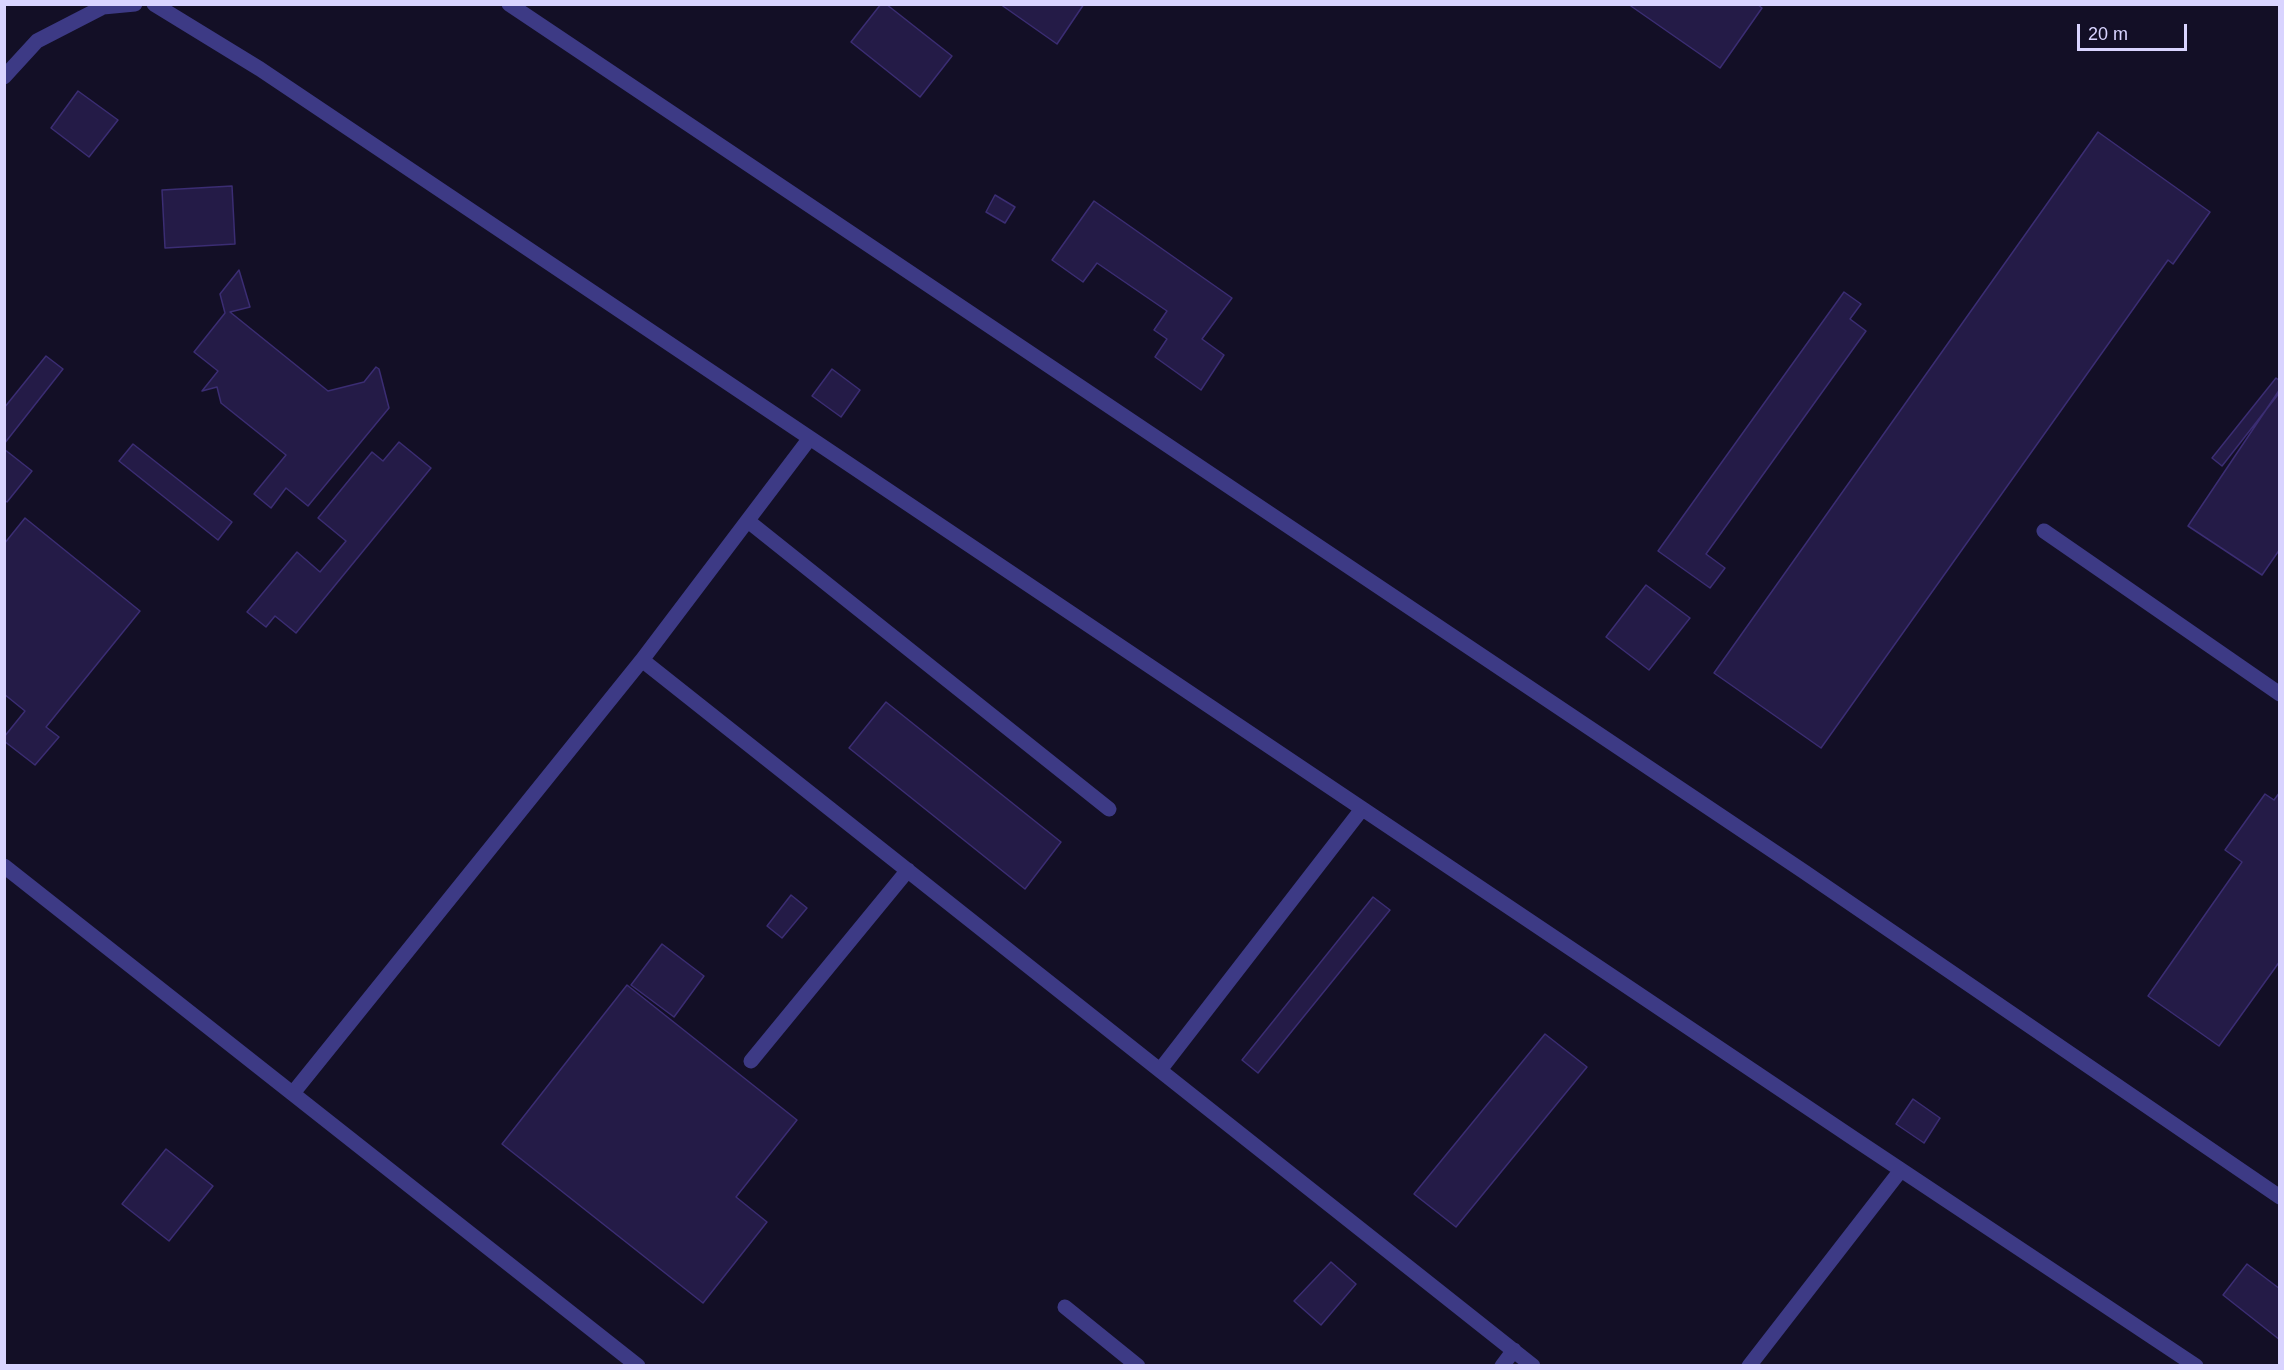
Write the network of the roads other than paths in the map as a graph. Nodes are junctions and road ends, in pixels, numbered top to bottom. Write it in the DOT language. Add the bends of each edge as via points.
graph roads {
  1 [pos="135,4"];
  2 [pos="154,4"];
  3 [pos="509,4"];
  4 [pos="4,77"];
  5 [pos="810,438"];
  6 [pos="748,521"];
  7 [pos="2044,531"];
  8 [pos="642,660"];
  9 [pos="2280,694"];
  10 [pos="1362,808"];
  11 [pos="1109,809"];
  12 [pos="4,866"];
  13 [pos="908,870"];
  14 [pos="752,1061"];
  15 [pos="1161,1070"];
  16 [pos="293,1093"];
  17 [pos="1901,1170"];
  18 [pos="2280,1197"];
  19 [pos="1065,1307"];
  20 [pos="1514,1350"];
  21 [pos="638,1365"];
  22 [pos="1138,1365"];
  23 [pos="1502,1365"];
  24 [pos="1533,1365"];
  25 [pos="1749,1365"];
  26 [pos="2196,1365"];
  1 -- 4 [label="street" via="103,7 38,41"];
  2 -- 5 [label="street" via="260,69"];
  3 -- 18 [label="street" via="1803,871"];
  5 -- 6 [label="street"];
  5 -- 10 [label="street"];
  6 -- 8 [label="street"];
  6 -- 11 [label="street"];
  7 -- 9 [label="street"];
  8 -- 13 [label="street"];
  8 -- 16 [label="street"];
  10 -- 15 [label="street"];
  10 -- 17 [label="street"];
  12 -- 16 [label="street"];
  13 -- 14 [label="street"];
  13 -- 15 [label="street"];
  15 -- 20 [label="street"];
  16 -- 21 [label="street"];
  17 -- 25 [label="street"];
  17 -- 26 [label="street"];
  19 -- 22 [label="street"];
  20 -- 23 [label="street"];
  20 -- 24 [label="street"];
}
